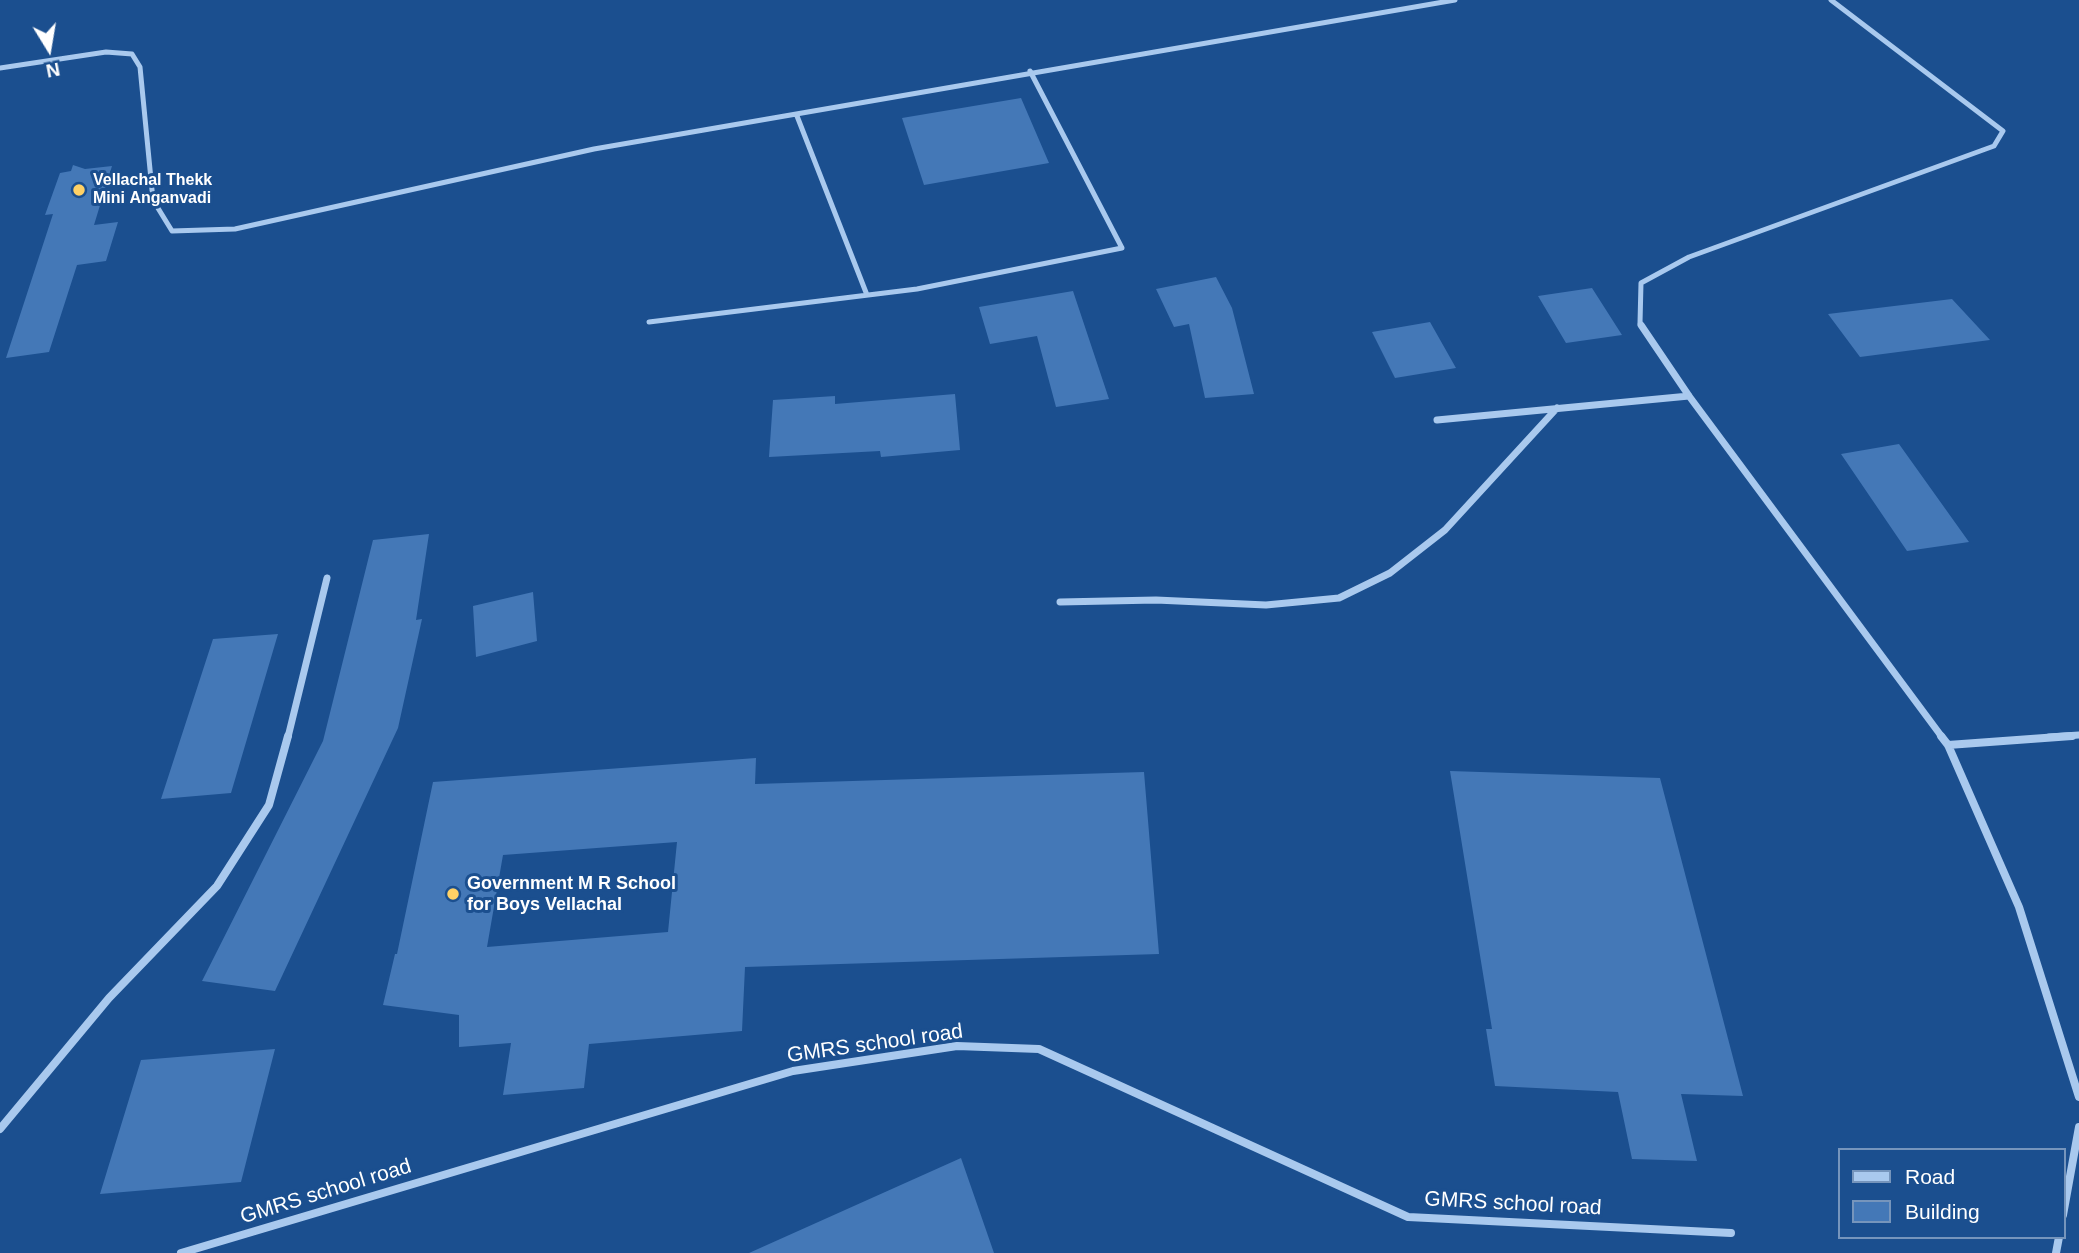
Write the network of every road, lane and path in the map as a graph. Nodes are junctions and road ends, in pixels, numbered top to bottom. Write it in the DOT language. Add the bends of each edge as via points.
graph roads {
  1 [pos="1455,0"];
  2 [pos="1831,0"];
  3 [pos="0,68"];
  4 [pos="1030,71"];
  5 [pos="797,116"];
  6 [pos="867,295"];
  7 [pos="649,322"];
  8 [pos="1689,396"];
  9 [pos="1558,408"];
  10 [pos="1437,419"];
  11 [pos="327,578"];
  12 [pos="1060,601"];
  13 [pos="2079,735"];
  14 [pos="1948,745"];
  15 [pos="2079,1097"];
  16 [pos="2079,1127"];
  17 [pos="0,1129"];
  18 [pos="2065,1204"];
  19 [pos="1731,1233"];
  20 [pos="181,1253"];
  1 -- 4 [label="street"];
  2 -- 8 [label="street" via="2003,131 1994,146 1689,257 1641,283 1640,323"];
  3 -- 5 [label="street" via="106,52 132,54 140,67 153,200 172,231 235,229 594,149"];
  4 -- 5 [label="street"];
  4 -- 6 [label="street" via="1122,248"];
  5 -- 6 [label="street"];
  6 -- 7 [label="street"];
  8 -- 9 [label="street"];
  8 -- 14 [label="street"];
  9 -- 10 [label="street"];
  9 -- 12 [label="street" via="1445,530 1390,573 1339,598 1266,605"];
  11 -- 17 [label="street" via="269,805 217,886 109,998"];
  13 -- 14 [label="street"];
  14 -- 15 [label="street" via="2019,907"];
  16 -- 18 [label="street"];
  19 -- 20 [label="street, GMRS school road" via="1408,1217 1039,1049 957,1046 793,1071"];
}
